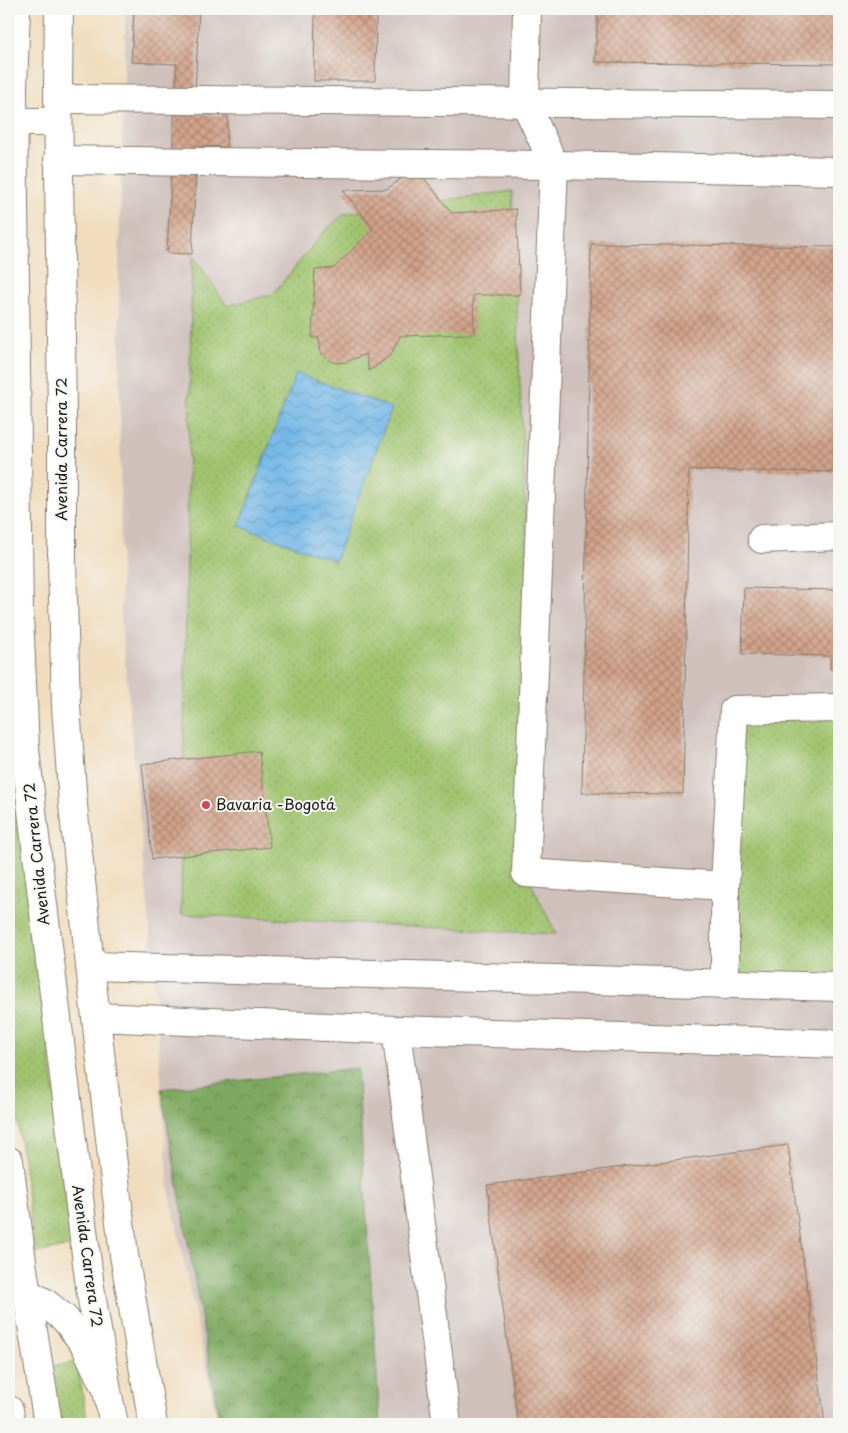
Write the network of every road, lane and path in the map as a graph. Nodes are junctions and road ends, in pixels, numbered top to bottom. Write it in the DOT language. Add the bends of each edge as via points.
graph roads {
  1 [pos="16,9"];
  2 [pos="59,9"];
  3 [pos="527,9"];
  4 [pos="525,102"];
  5 [pos="839,105"];
  6 [pos="58,110"];
  7 [pos="11,122"];
  8 [pos="58,160"];
  9 [pos="554,165"];
  10 [pos="839,171"];
  11 [pos="839,536"];
  12 [pos="762,539"];
  13 [pos="839,708"];
  14 [pos="725,886"];
  15 [pos="90,966"];
  16 [pos="725,985"];
  17 [pos="839,988"];
  18 [pos="96,1017"];
  19 [pos="396,1030"];
  20 [pos="839,1044"];
  21 [pos="9,1161"];
  22 [pos="18,1293"];
  23 [pos="107,1391"];
  24 [pos="9,1410"];
  25 [pos="11,1424"];
  26 [pos="48,1424"];
  27 [pos="114,1424"];
  28 [pos="153,1424"];
  29 [pos="447,1424"];
  1 -- 7 [label="main road, Avenida Carrera 72"];
  2 -- 6 [label="main road, Avenida Carrera 72"];
  3 -- 4 [label="main road"];
  4 -- 5 [label="main road"];
  4 -- 6 [label="main road"];
  4 -- 9 [label="main road"];
  6 -- 7 [label="main road"];
  6 -- 8 [label="main road, Avenida Carrera 72"];
  7 -- 23 [label="main road, Avenida Carrera 72" via="19,616 26,749 87,1269"];
  8 -- 9 [label="main road"];
  8 -- 15 [label="main road, Avenida Carrera 72" via="66,706"];
  9 -- 10 [label="main road"];
  9 -- 14 [label="main road" via="526,873"];
  11 -- 12 [label="main road"];
  13 -- 14 [label="main road" via="734,710"];
  14 -- 16 [label="main road"];
  15 -- 16 [label="main road"];
  15 -- 18 [label="main road, Avenida Carrera 72"];
  16 -- 17 [label="main road"];
  18 -- 19 [label="main road"];
  18 -- 28 [label="main road, Avenida Carrera 72" via="124,1255"];
  19 -- 20 [label="main road"];
  19 -- 29 [label="main road"];
  21 -- 22 [label="main road"];
  22 -- 23 [label="main road" via="44,1302 65,1319 85,1346"];
  22 -- 26 [label="main road"];
  23 -- 27 [label="main road, Avenida Carrera 72"];
  24 -- 25 [label="main road"];
}
